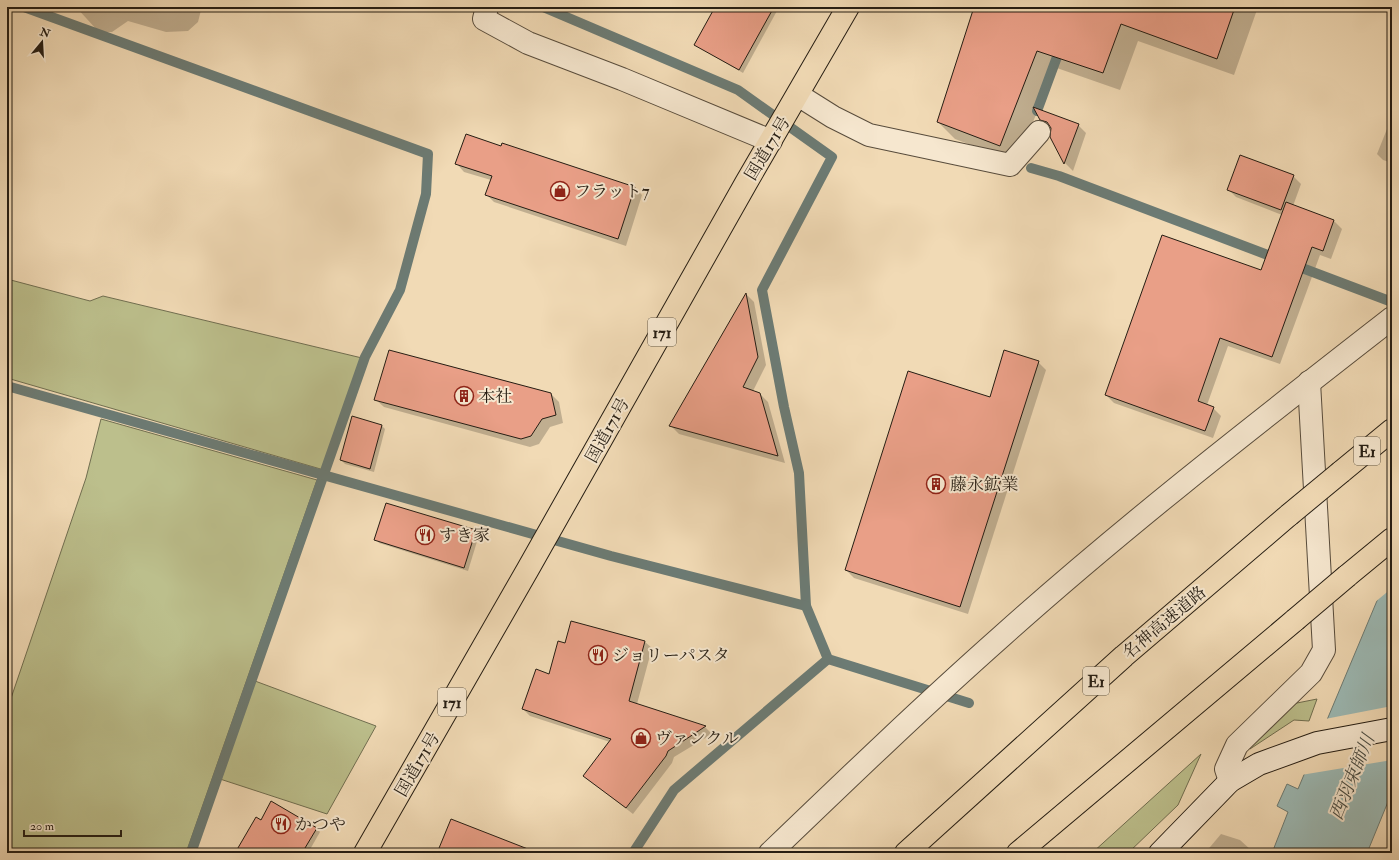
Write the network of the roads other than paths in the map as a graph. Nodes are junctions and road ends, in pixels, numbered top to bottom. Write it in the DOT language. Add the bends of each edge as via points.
graph roads {
  1 [pos="487,7"];
  2 [pos="848,7"];
  3 [pos="794,101"];
  4 [pos="1039,132"];
  5 [pos="771,141"];
  6 [pos="1392,318"];
  7 [pos="1309,382"];
  8 [pos="1392,430"];
  9 [pos="1392,539"];
  10 [pos="1392,729"];
  11 [pos="1230,781"];
  12 [pos="365,853"];
  13 [pos="770,853"];
  14 [pos="906,853"];
  15 [pos="1018,853"];
  16 [pos="1160,853"];
  1 -- 5 [label="street" via="484,20 528,43"];
  2 -- 3 [label="highway, 国道171号 / 171"];
  3 -- 4 [label="street" via="869,135 1010,165"];
  3 -- 5 [label="highway, 国道171号 / 171"];
  5 -- 12 [label="highway, 国道171号 / 171"];
  6 -- 7 [label="street"];
  7 -- 11 [label="street" via="1324,650 1310,673 1237,745 1226,769"];
  7 -- 13 [label="street" via="1156,504 1002,635"];
  8 -- 14 [label="highway, 名神高速道路 / E1, bridge" via="1124,656"];
  9 -- 15 [label="highway, bridge"];
  10 -- 11 [label="street" via="1317,743 1259,764"];
  11 -- 16 [label="street"];
}
